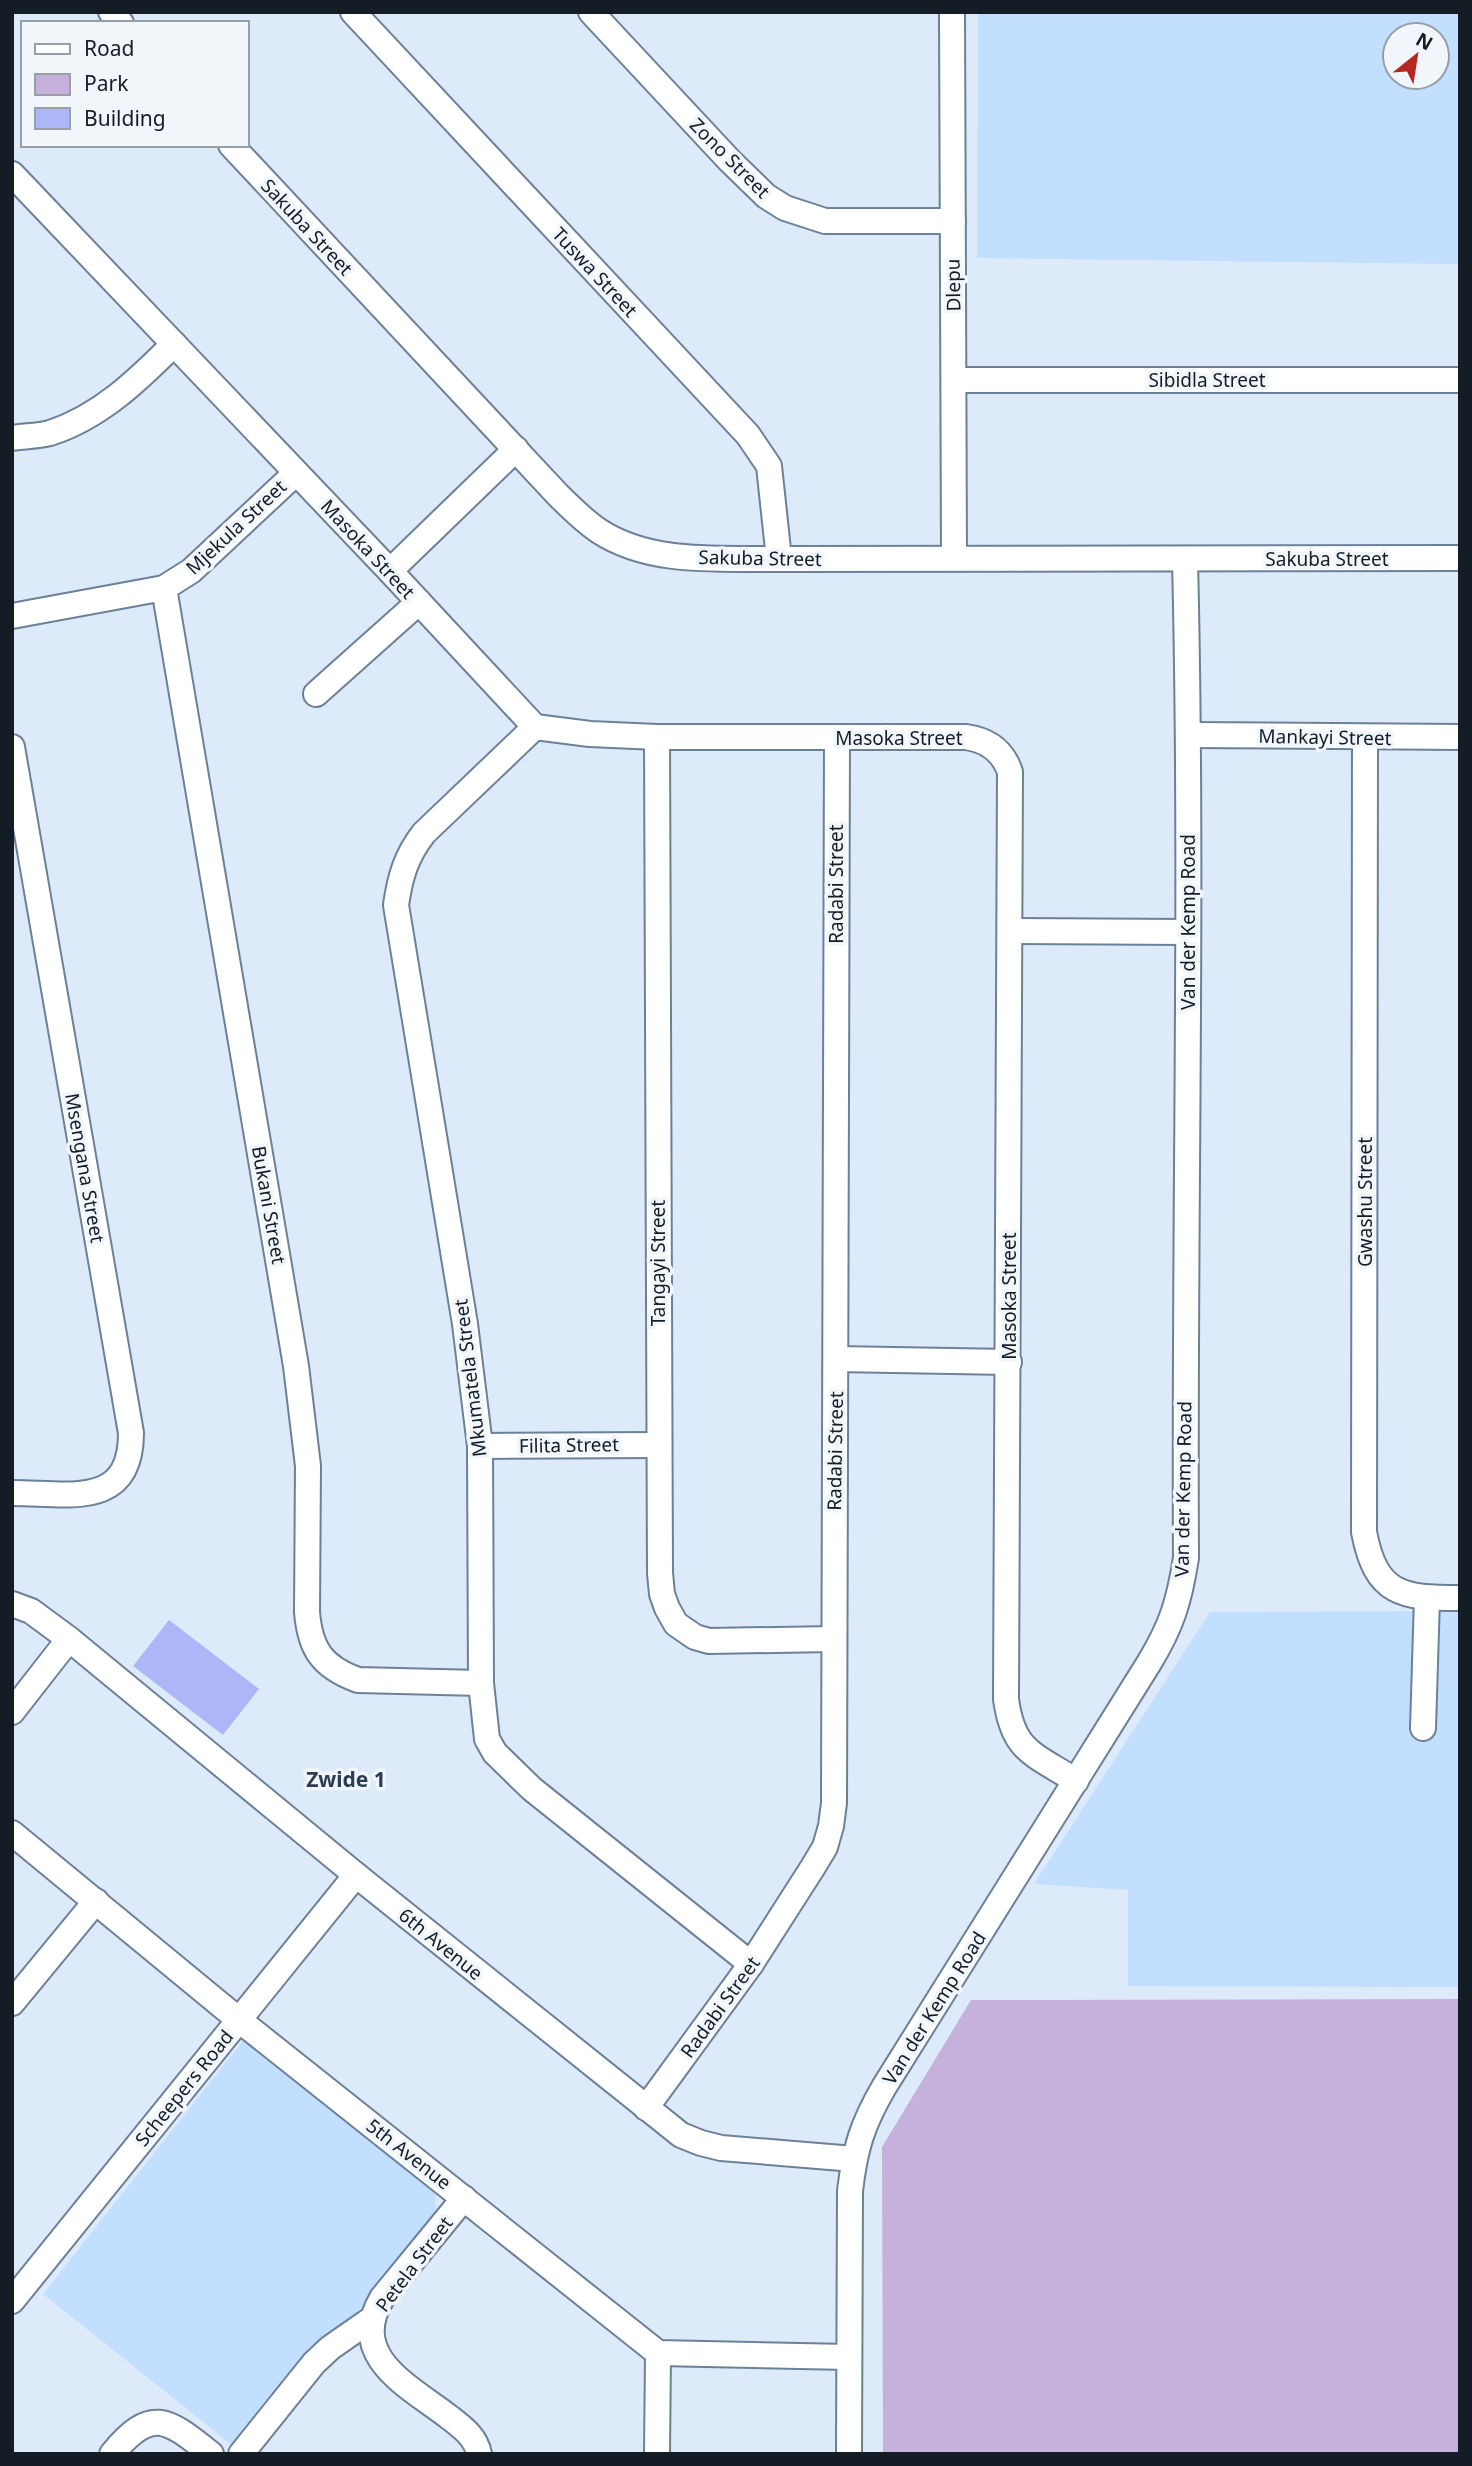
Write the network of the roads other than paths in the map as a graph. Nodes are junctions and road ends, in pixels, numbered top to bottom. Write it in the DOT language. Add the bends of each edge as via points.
graph roads {
  1 [pos="353,12"];
  2 [pos="591,12"];
  3 [pos="952,12"];
  4 [pos="233,147"];
  5 [pos="12,174"];
  6 [pos="953,221"];
  7 [pos="174,344"];
  8 [pos="954,380"];
  9 [pos="1460,380"];
  10 [pos="12,438"];
  11 [pos="516,449"];
  12 [pos="296,472"];
  13 [pos="954,558"];
  14 [pos="1460,558"];
  15 [pos="779,559"];
  16 [pos="1185,560"];
  17 [pos="390,571"];
  18 [pos="164,588"];
  19 [pos="418,602"];
  20 [pos="12,616"];
  21 [pos="316,694"];
  22 [pos="535,727"];
  23 [pos="1189,735"];
  24 [pos="657,737"];
  25 [pos="1460,737"];
  26 [pos="837,738"];
  27 [pos="1365,738"];
  28 [pos="12,747"];
  29 [pos="1011,930"];
  30 [pos="1188,932"];
  31 [pos="836,1359"];
  32 [pos="1009,1362"];
  33 [pos="659,1444"];
  34 [pos="480,1446"];
  35 [pos="12,1493"];
  36 [pos="1427,1598"];
  37 [pos="1460,1598"];
  38 [pos="12,1604"];
  39 [pos="69,1639"];
  40 [pos="833,1639"];
  41 [pos="481,1683"];
  42 [pos="12,1712"];
  43 [pos="1423,1728"];
  44 [pos="1076,1781"];
  45 [pos="12,1833"];
  46 [pos="356,1875"];
  47 [pos="96,1901"];
  48 [pos="751,1964"];
  49 [pos="12,2003"];
  50 [pos="239,2020"];
  51 [pos="646,2108"];
  52 [pos="853,2158"];
  53 [pos="464,2198"];
  54 [pos="12,2301"];
  55 [pos="373,2318"];
  56 [pos="659,2353"];
  57 [pos="849,2357"];
  58 [pos="113,2454"];
  59 [pos="211,2454"];
  60 [pos="241,2454"];
  61 [pos="479,2454"];
  62 [pos="657,2454"];
  63 [pos="849,2454"];
  1 -- 15 [label="street, Tuswa Street" via="748,435 769,466"];
  2 -- 6 [label="street, Zono Street" via="730,161 785,208 825,221"];
  3 -- 6 [label="street, Dlepu"];
  4 -- 11 [label="street, Sakuba Street"];
  5 -- 7 [label="street, Masoka Street"];
  6 -- 8 [label="street, Dlepu"];
  7 -- 10 [label="street" via="126,389 83,420 47,434"];
  7 -- 12 [label="street, Masoka Street"];
  8 -- 9 [label="street, Sibidla Street"];
  8 -- 13 [label="street, Dlepu"];
  11 -- 15 [label="street, Sakuba Street" via="584,520 628,544 675,556"];
  11 -- 17 [label="street"];
  12 -- 17 [label="street, Masoka Street"];
  12 -- 18 [label="street, Mjekula Street" via="191,571"];
  13 -- 15 [label="street, Sakuba Street"];
  13 -- 16 [label="street, Sakuba Street"];
  14 -- 16 [label="street, Sakuba Street"];
  16 -- 23 [label="street, Van der Kemp Road"];
  17 -- 19 [label="street, Masoka Street"];
  18 -- 20 [label="street, Mjekula Street"];
  18 -- 41 [label="street, Bukani Street" via="298,1380 308,1466 309,1632 327,1664 358,1680"];
  19 -- 21 [label="street"];
  19 -- 22 [label="street, Masoka Street"];
  22 -- 24 [label="street, Masoka Street"];
  22 -- 34 [label="street, Mkumatela Street" via="412,848 399,881 396,905 465,1324"];
  23 -- 27 [label="street, Mankayi Street"];
  23 -- 30 [label="street, Van der Kemp Road"];
  24 -- 26 [label="street, Masoka Street"];
  24 -- 33 [label="street, Tangayi Street"];
  25 -- 27 [label="street, Mankayi Street"];
  26 -- 29 [label="street, Masoka Street" via="966,737 978,738 996,749 1010,772"];
  26 -- 31 [label="street, Radabi Street"];
  27 -- 36 [label="street, Gwashu Street" via="1364,1532 1368,1555 1380,1575 1395,1590"];
  28 -- 35 [label="street, Msengana Street" via="131,1450 119,1478 104,1489"];
  29 -- 30 [label="street"];
  29 -- 32 [label="street, Masoka Street"];
  30 -- 44 [label="street, Van der Kemp Road" via="1186,1558 1181,1594 1164,1639"];
  31 -- 32 [label="street"];
  31 -- 40 [label="street, Radabi Street"];
  32 -- 44 [label="street, Masoka Street" via="1009,1721 1022,1745"];
  33 -- 34 [label="street, Filita Street"];
  33 -- 40 [label="street, Tangayi Street" via="660,1573 664,1601 676,1624 709,1640"];
  34 -- 41 [label="street, Mkumatela Street"];
  36 -- 37 [label="street, Gwashu Street"];
  36 -- 43 [label="street"];
  38 -- 39 [label="street, 6th Avenue" via="32,1611"];
  39 -- 42 [label="street"];
  39 -- 46 [label="street, 6th Avenue"];
  40 -- 48 [label="street, Radabi Street" via="831,1826 819,1857"];
  41 -- 48 [label="street, Mkumatela Street" via="487,1739 509,1769"];
  44 -- 52 [label="street, Van der Kemp Road" via="877,2099"];
  45 -- 47 [label="street, 5th Avenue"];
  46 -- 50 [label="street, Scheepers Road"];
  46 -- 51 [label="street, 6th Avenue"];
  47 -- 49 [label="street"];
  47 -- 50 [label="street, 5th Avenue"];
  48 -- 51 [label="street, Radabi Street"];
  50 -- 53 [label="street, 5th Avenue"];
  50 -- 54 [label="street, Scheepers Road"];
  51 -- 52 [label="street, 6th Avenue" via="681,2135 721,2148"];
  52 -- 57 [label="street, Van der Kemp Road"];
  53 -- 55 [label="street, Petela Street" via="382,2298"];
  53 -- 56 [label="street, 5th Avenue"];
  55 -- 60 [label="street" via="322,2354"];
  55 -- 61 [label="street, Petela Street" via="372,2346 379,2358 461,2426 473,2438"];
  56 -- 57 [label="street"];
  56 -- 62 [label="street"];
  57 -- 63 [label="street, Van der Kemp Road"];
  58 -- 59 [label="street" via="134,2430 158,2422 183,2431"];
}
